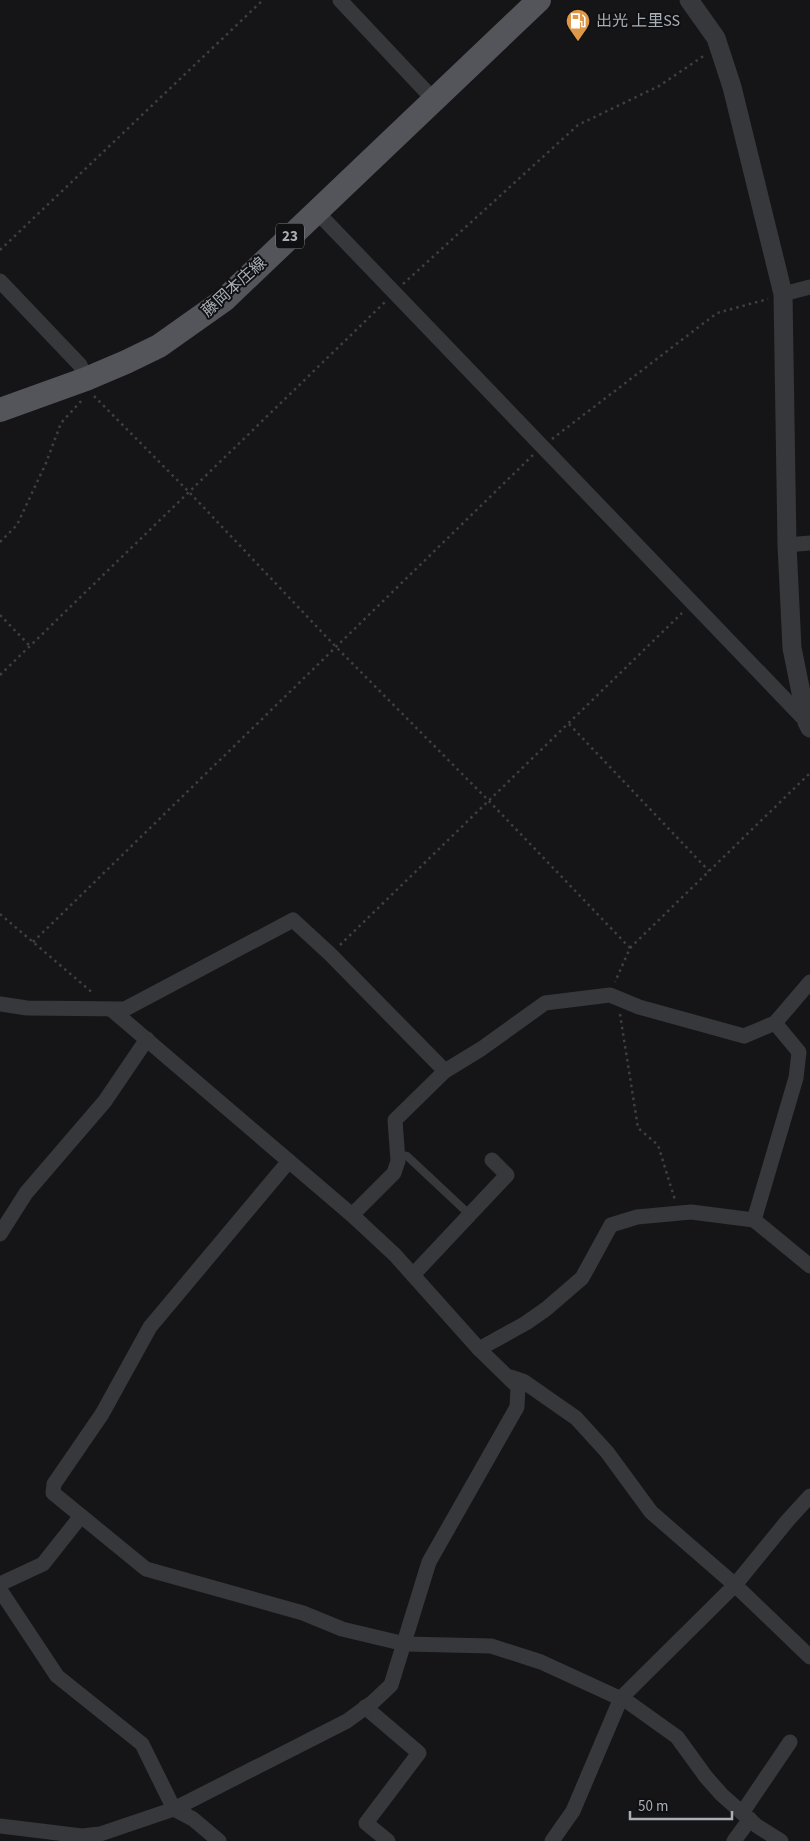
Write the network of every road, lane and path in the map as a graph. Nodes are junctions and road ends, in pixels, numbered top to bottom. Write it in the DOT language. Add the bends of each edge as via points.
graph roads {
  1 [pos="263,0"];
  2 [pos="340,0"];
  3 [pos="538,0"];
  4 [pos="694,2"];
  5 [pos="719,45"];
  6 [pos="434,100"];
  7 [pos="316,211"];
  8 [pos="0,250"];
  9 [pos="0,281"];
  10 [pos="810,287"];
  11 [pos="394,293"];
  12 [pos="784,294"];
  13 [pos="88,386"];
  14 [pos="0,410"];
  15 [pos="542,446"];
  16 [pos="189,492"];
  17 [pos="0,542"];
  18 [pos="810,543"];
  19 [pos="787,545"];
  20 [pos="692,603"];
  21 [pos="0,615"];
  22 [pos="29,645"];
  23 [pos="337,648"];
  24 [pos="0,675"];
  25 [pos="805,686"];
  26 [pos="568,723"];
  27 [pos="808,725"];
  28 [pos="810,773"];
  29 [pos="488,800"];
  30 [pos="709,871"];
  31 [pos="0,914"];
  32 [pos="33,942"];
  33 [pos="630,948"];
  34 [pos="330,954"];
  35 [pos="810,982"];
  36 [pos="614,996"];
  37 [pos="0,1004"];
  38 [pos="112,1010"];
  39 [pos="775,1023"];
  40 [pos="147,1039"];
  41 [pos="445,1071"];
  42 [pos="397,1154"];
  43 [pos="492,1160"];
  44 [pos="289,1162"];
  45 [pos="678,1213"];
  46 [pos="352,1214"];
  47 [pos="470,1215"];
  48 [pos="754,1220"];
  49 [pos="0,1234"];
  50 [pos="810,1266"];
  51 [pos="413,1276"];
  52 [pos="479,1349"];
  53 [pos="506,1375"];
  54 [pos="810,1496"];
  55 [pos="81,1516"];
  56 [pos="0,1584"];
  57 [pos="735,1585"];
  58 [pos="0,1590"];
  59 [pos="404,1644"];
  60 [pos="810,1657"];
  61 [pos="621,1698"];
  62 [pos="365,1707"];
  63 [pos="790,1742"];
  64 [pos="174,1809"];
  65 [pos="746,1816"];
  66 [pos="0,1826"];
  67 [pos="219,1841"];
  68 [pos="388,1841"];
  69 [pos="552,1841"];
  70 [pos="734,1841"];
  71 [pos="782,1841"];
  1 -- 8 [label="path"];
  2 -- 6 [label="street"];
  3 -- 6 [label="main road, 藤岡本庄線 / 23"];
  4 -- 5 [label="street"];
  5 -- 11 [label="path" via="659,86 578,125"];
  5 -- 12 [label="street"];
  6 -- 7 [label="main road, 藤岡本庄線 / 23"];
  7 -- 11 [label="street"];
  7 -- 13 [label="main road, 藤岡本庄線 / 23" via="224,300 159,346"];
  9 -- 13 [label="street" via="80,365"];
  10 -- 12 [label="street"];
  11 -- 15 [label="street"];
  11 -- 16 [label="path"];
  12 -- 15 [label="path" via="717,314"];
  12 -- 19 [label="street"];
  13 -- 14 [label="main road, 藤岡本庄線 / 23"];
  13 -- 16 [label="path"];
  13 -- 17 [label="path" via="61,423 17,525"];
  15 -- 20 [label="street"];
  15 -- 23 [label="path"];
  16 -- 22 [label="path"];
  16 -- 23 [label="path"];
  18 -- 19 [label="street"];
  19 -- 25 [label="street" via="792,648"];
  20 -- 26 [label="path"];
  20 -- 27 [label="street"];
  21 -- 22 [label="path"];
  22 -- 24 [label="path"];
  23 -- 29 [label="path"];
  23 -- 32 [label="path"];
  25 -- 27 [label="street"];
  26 -- 29 [label="path"];
  26 -- 30 [label="path"];
  28 -- 30 [label="path"];
  29 -- 33 [label="path"];
  29 -- 34 [label="path"];
  30 -- 33 [label="path"];
  31 -- 32 [label="path"];
  32 -- 38 [label="path"];
  33 -- 36 [label="path"];
  34 -- 38 [label="street" via="293,920 125,1010"];
  34 -- 41 [label="street"];
  35 -- 39 [label="street"];
  36 -- 39 [label="street" via="639,1007 744,1036"];
  36 -- 41 [label="street" via="545,1003"];
  36 -- 45 [label="path" via="638,1128 658,1145"];
  37 -- 38 [label="street" via="26,1008"];
  38 -- 40 [label="street"];
  39 -- 48 [label="street" via="799,1052 796,1078"];
  40 -- 44 [label="street"];
  40 -- 49 [label="street" via="105,1101 26,1193"];
  41 -- 42 [label="street" via="395,1120"];
  42 -- 46 [label="street" via="394,1173"];
  42 -- 47 [label="lane" via="407,1156"];
  43 -- 47 [label="street" via="507,1174"];
  44 -- 46 [label="street"];
  44 -- 55 [label="street" via="150,1327 102,1414 54,1484 53,1493"];
  45 -- 48 [label="street"];
  45 -- 52 [label="street" via="638,1217 611,1225 582,1278 526,1323"];
  46 -- 51 [label="street"];
  47 -- 51 [label="street"];
  48 -- 50 [label="street"];
  51 -- 52 [label="street"];
  52 -- 53 [label="street"];
  53 -- 57 [label="street" via="522,1381 576,1418 607,1452 651,1512"];
  53 -- 59 [label="street" via="518,1387 517,1407 429,1562"];
  54 -- 57 [label="street"];
  55 -- 56 [label="street" via="43,1564"];
  55 -- 59 [label="street" via="146,1569 303,1613 342,1629"];
  57 -- 60 [label="street"];
  57 -- 61 [label="street"];
  58 -- 64 [label="street" via="57,1676 142,1744"];
  59 -- 61 [label="street" via="491,1646 541,1662"];
  59 -- 62 [label="street" via="391,1685"];
  61 -- 65 [label="street" via="677,1736 706,1777"];
  61 -- 69 [label="street" via="572,1811"];
  62 -- 64 [label="street" via="347,1721"];
  62 -- 68 [label="street" via="419,1753 366,1823"];
  63 -- 65 [label="street"];
  64 -- 66 [label="street" via="100,1834 82,1836"];
  64 -- 67 [label="street" via="193,1819"];
  65 -- 70 [label="street"];
  65 -- 71 [label="street"];
}
